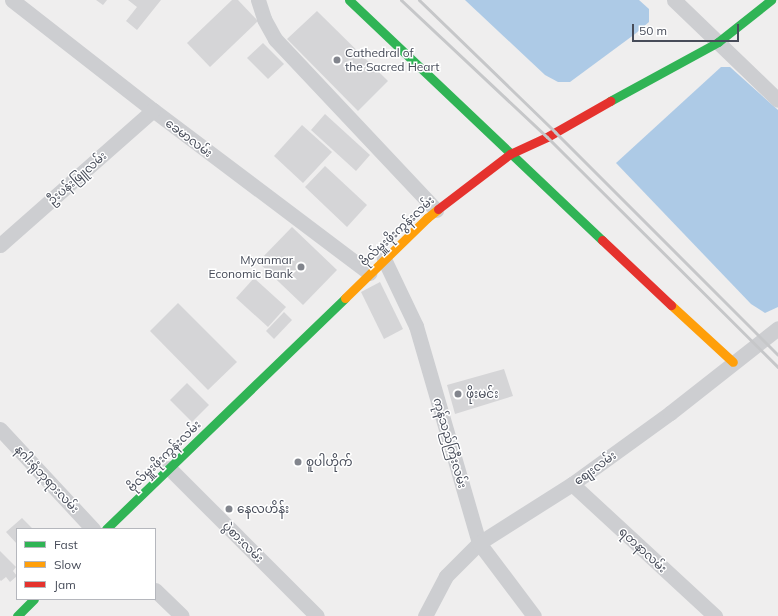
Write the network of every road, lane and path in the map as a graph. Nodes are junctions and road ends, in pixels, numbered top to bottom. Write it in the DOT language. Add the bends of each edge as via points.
graph roads {
  1 [pos="12,0"];
  2 [pos="258,0"];
  3 [pos="349,0"];
  4 [pos="674,0"];
  5 [pos="771,0"];
  6 [pos="718,42"];
  7 [pos="778,100"];
  8 [pos="153,110"];
  9 [pos="510,154"];
  10 [pos="436,210"];
  11 [pos="0,245"];
  12 [pos="384,259"];
  13 [pos="369,273"];
  14 [pos="778,328"];
  15 [pos="733,362"];
  16 [pos="0,429"];
  17 [pos="169,468"];
  18 [pos="572,484"];
  19 [pos="93,528"];
  20 [pos="107,528"];
  21 [pos="479,543"];
  22 [pos="156,591"];
  23 [pos="33,600"];
  24 [pos="17,616"];
  25 [pos="182,616"];
  26 [pos="317,616"];
  27 [pos="425,616"];
  28 [pos="534,616"];
  29 [pos="715,616"];
  1 -- 8 [label="street, ခေမာလမ်း"];
  2 -- 10 [label="street" via="264,19 275,39"];
  3 -- 9 [label="street"];
  4 -- 6 [label="street"];
  5 -- 6 [label="street, ဗိုလ်မှူးဖိုးကွန်းလမ်း"];
  6 -- 7 [label="street"];
  6 -- 9 [label="street, ဗိုလ်မှူးဖိုးကွန်းလမ်း" via="656,74 547,137"];
  8 -- 11 [label="street, ဦးပန်းဖြူလမ်း"];
  8 -- 13 [label="street, ခေမာလမ်း"];
  9 -- 10 [label="street, ဗိုလ်မှူးဖိုးကွန်းလမ်း"];
  9 -- 15 [label="street"];
  10 -- 12 [label="street, ဗိုလ်မှူးဖိုးကွန်းလမ်း"];
  12 -- 13 [label="street, ဗိုလ်မှူးဖိုးကွန်းလမ်း"];
  12 -- 21 [label="street, ကုန်သည်ကြီးလမ်း" via="416,326"];
  13 -- 17 [label="street, ဗိုလ်မှူးဖိုးကွန်းလမ်း"];
  14 -- 15 [label="street, စျေးလမ်း"];
  15 -- 18 [label="street, စျေးလမ်း" via="670,413"];
  16 -- 19 [label="street, နဂါးရုံဘုရားလမ်း"];
  17 -- 20 [label="street, ဗိုလ်မှူးဖိုးကွန်းလမ်း"];
  17 -- 26 [label="street, ပွဲစားလမ်း"];
  18 -- 21 [label="street, စျေးလမ်း"];
  18 -- 29 [label="street, ရတနာလမ်း"];
  21 -- 27 [label="street, စျေးလမ်း" via="446,576"];
  21 -- 28 [label="street, ကုန်သည်ကြီးလမ်း"];
  22 -- 25 [label="street"];
  23 -- 24 [label="street"];
}
